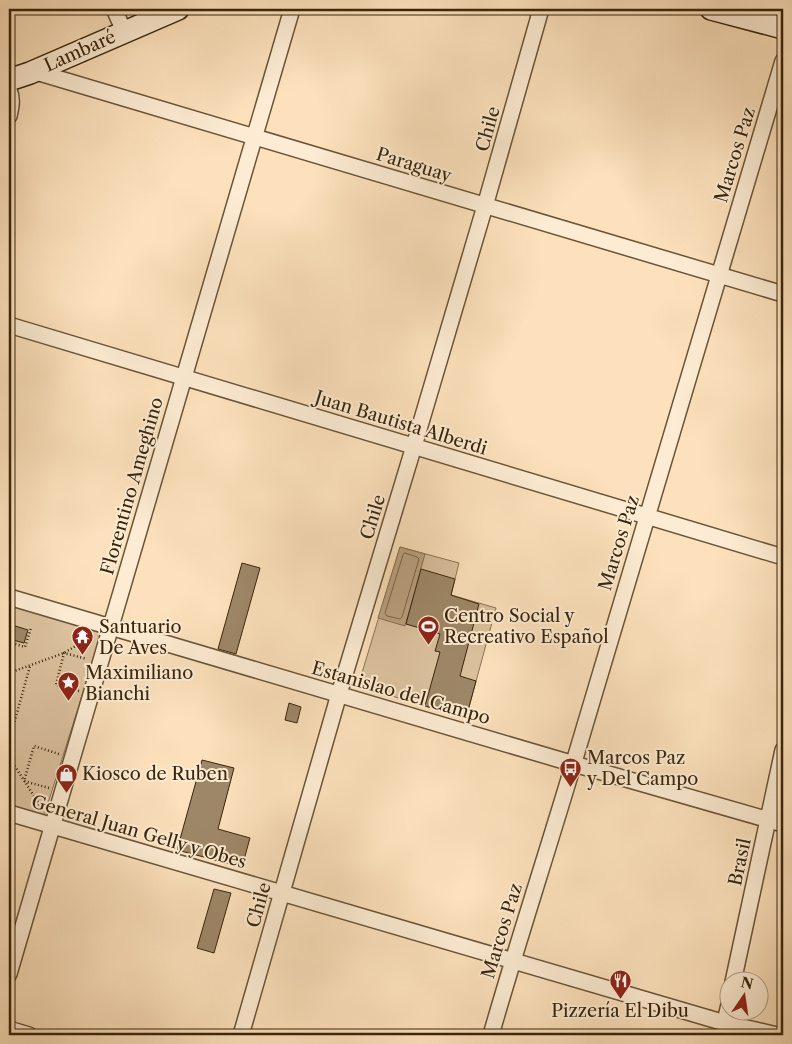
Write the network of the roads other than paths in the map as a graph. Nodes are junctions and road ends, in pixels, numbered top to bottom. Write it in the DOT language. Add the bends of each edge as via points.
graph roads {
  1 [pos="114,9"];
  2 [pos="178,9"];
  3 [pos="292,9"];
  4 [pos="541,9"];
  5 [pos="711,9"];
  6 [pos="783,28"];
  7 [pos="124,32"];
  8 [pos="783,61"];
  9 [pos="34,71"];
  10 [pos="9,80"];
  11 [pos="9,90"];
  12 [pos="9,116"];
  13 [pos="254,137"];
  14 [pos="485,206"];
  15 [pos="718,275"];
  16 [pos="783,294"];
  17 [pos="9,325"];
  18 [pos="183,377"];
  19 [pos="414,446"];
  20 [pos="646,516"];
  21 [pos="783,557"];
  22 [pos="9,598"];
  23 [pos="110,627"];
  24 [pos="339,694"];
  25 [pos="783,750"];
  26 [pos="574,764"];
  27 [pos="9,813"];
  28 [pos="768,820"];
  29 [pos="783,824"];
  30 [pos="52,826"];
  31 [pos="282,894"];
  32 [pos="512,960"];
  33 [pos="735,972"];
  34 [pos="9,974"];
  35 [pos="9,1029"];
  36 [pos="723,1029"];
  37 [pos="29,1035"];
  38 [pos="241,1035"];
  39 [pos="491,1035"];
  40 [pos="777,1035"];
  1 -- 7 [label="street"];
  2 -- 7 [label="street, Lambaré"];
  3 -- 13 [label="street, Florentino Ameghino"];
  4 -- 14 [label="street, Chile"];
  5 -- 6 [label="street"];
  7 -- 9 [label="street, Lambaré"];
  8 -- 15 [label="street, Marcos Paz"];
  9 -- 10 [label="street, Lambaré"];
  9 -- 13 [label="street, Paraguay"];
  11 -- 12 [label="street" via="12,106"];
  13 -- 14 [label="street, Paraguay"];
  13 -- 18 [label="street, Florentino Ameghino"];
  14 -- 15 [label="street, Paraguay"];
  14 -- 19 [label="street, Chile"];
  15 -- 16 [label="street, Paraguay"];
  15 -- 20 [label="street, Marcos Paz"];
  17 -- 18 [label="street, Juan Bautista Alberdi"];
  18 -- 19 [label="street, Juan Bautista Alberdi"];
  18 -- 23 [label="street, Florentino Ameghino"];
  19 -- 20 [label="street, Juan Bautista Alberdi"];
  19 -- 24 [label="street, Chile"];
  20 -- 21 [label="street, Juan Bautista Alberdi"];
  20 -- 26 [label="street, Marcos Paz"];
  22 -- 23 [label="street, Estanislao del Campo"];
  23 -- 24 [label="street, Estanislao del Campo"];
  23 -- 30 [label="street, Florentino Ameghino"];
  24 -- 26 [label="street, Estanislao del Campo"];
  24 -- 31 [label="street, Chile"];
  25 -- 28 [label="street, Brasil"];
  26 -- 28 [label="street, Estanislao del Campo"];
  26 -- 32 [label="street, Marcos Paz"];
  27 -- 30 [label="street, General Juan Gelly y Obes"];
  28 -- 29 [label="street, Estanislao del Campo"];
  28 -- 33 [label="street, Brasil"];
  30 -- 31 [label="street, General Juan Gelly y Obes"];
  30 -- 34 [label="street, Florentino Ameghino"];
  31 -- 32 [label="street, General Juan Gelly y Obes"];
  31 -- 38 [label="street, Chile"];
  32 -- 36 [label="street, General Juan Gelly y Obes"];
  32 -- 39 [label="street, Marcos Paz"];
  35 -- 37 [label="street"];
  36 -- 40 [label="street, General Juan Gelly y Obes"];
}
